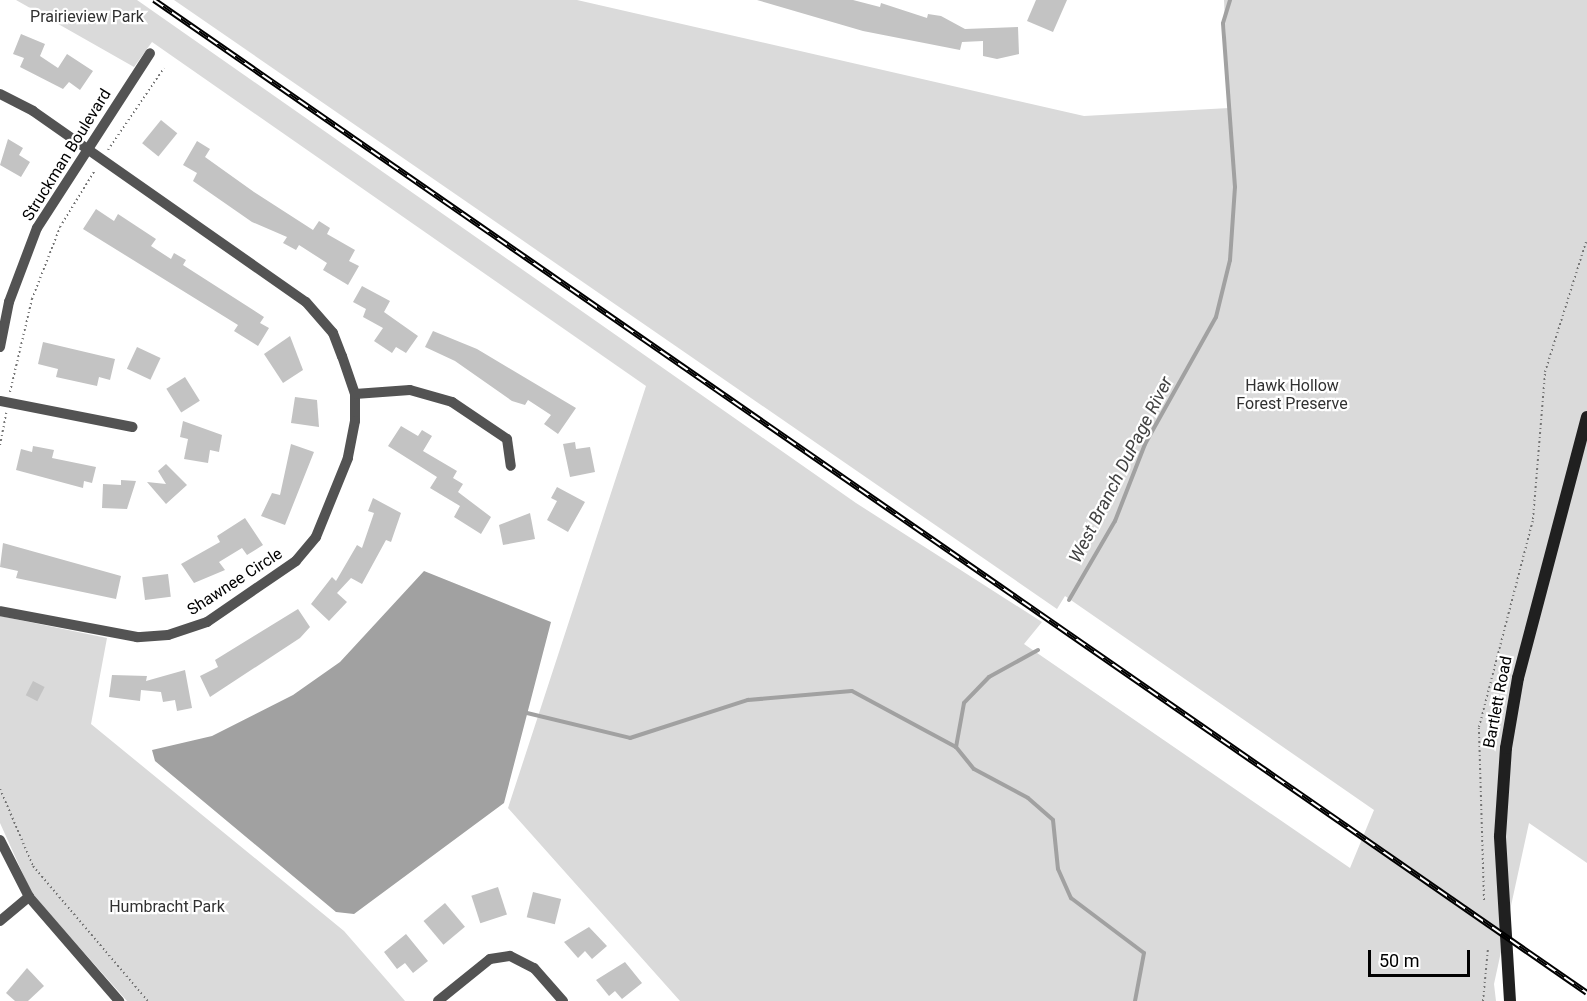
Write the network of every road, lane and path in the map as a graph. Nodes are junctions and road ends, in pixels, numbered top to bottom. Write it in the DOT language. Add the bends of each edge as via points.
graph roads {
  1 [pos="150,53"];
  2 [pos="164,68"];
  3 [pos="0,94"];
  4 [pos="87,148"];
  5 [pos="102,158"];
  6 [pos="1587,239"];
  7 [pos="4,301"];
  8 [pos="0,347"];
  9 [pos="355,394"];
  10 [pos="4,401"];
  11 [pos="1587,417"];
  12 [pos="132,428"];
  13 [pos="0,445"];
  14 [pos="511,466"];
  15 [pos="0,611"];
  16 [pos="0,789"];
  17 [pos="0,840"];
  18 [pos="28,897"];
  19 [pos="1484,900"];
  20 [pos="0,921"];
  21 [pos="1488,948"];
  22 [pos="119,1001"];
  23 [pos="148,1001"];
  24 [pos="438,1001"];
  25 [pos="563,1001"];
  26 [pos="1483,1001"];
  27 [pos="1510,1001"];
  1 -- 4 [label="street, Struckman Boulevard"];
  2 -- 5 [label="path"];
  3 -- 4 [label="street, Shawnee Circle"];
  4 -- 5 [label="street, Shawnee Circle"];
  4 -- 7 [label="street, Struckman Boulevard" via="37,228"];
  5 -- 9 [label="street, Shawnee Circle" via="306,302 333,333"];
  5 -- 10 [label="path" via="60,227 32,299"];
  6 -- 19 [label="path" via="1545,372 1533,519 1479,727"];
  7 -- 8 [label="street, Struckman Boulevard"];
  9 -- 14 [label="street" via="410,390 452,402 507,439"];
  9 -- 15 [label="street, Shawnee Circle" via="348,458 315,537 286,568 207,622 168,635 136,637"];
  10 -- 12 [label="street"];
  10 -- 13 [label="path"];
  11 -- 27 [label="street, Bartlett Road" via="1518,678 1506,748 1500,836"];
  16 -- 23 [label="path" via="33,866"];
  17 -- 18 [label="street"];
  18 -- 20 [label="street"];
  18 -- 22 [label="street"];
  21 -- 26 [label="path"];
  24 -- 25 [label="street" via="490,958 510,956 534,968"];
}
